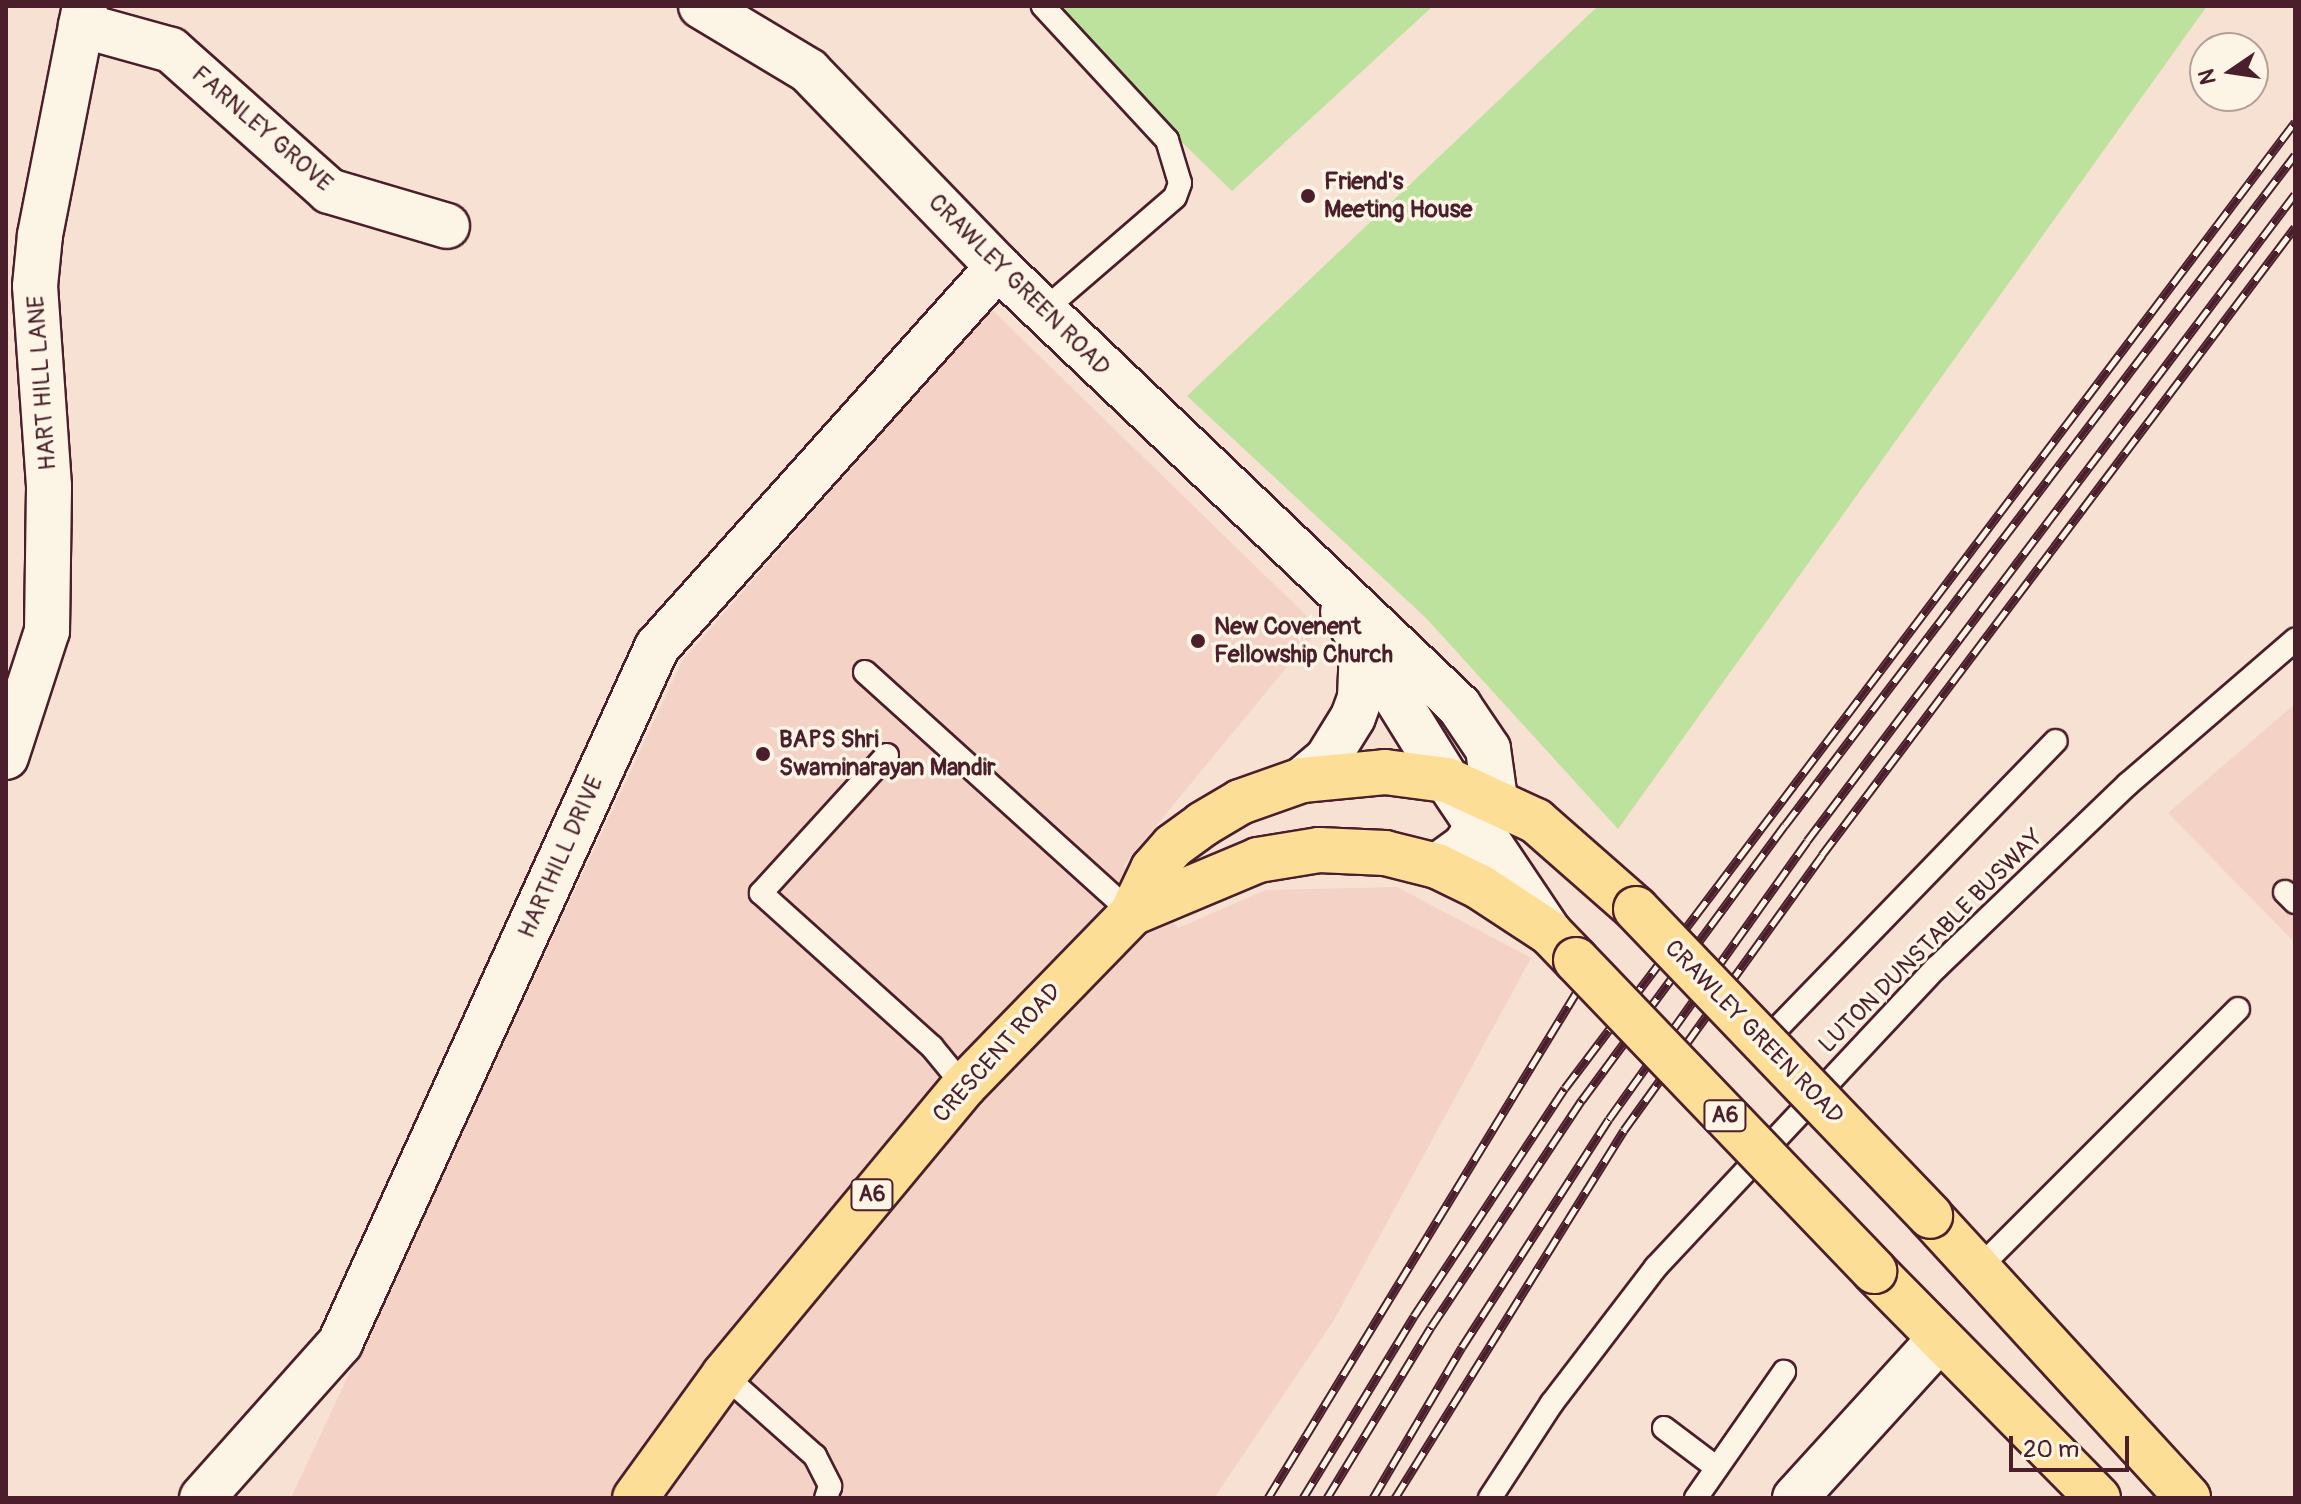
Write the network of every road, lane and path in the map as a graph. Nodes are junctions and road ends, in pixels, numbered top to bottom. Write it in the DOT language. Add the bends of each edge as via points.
graph roads {
  1 [pos="701,6"];
  2 [pos="1043,6"];
  3 [pos="83,15"];
  4 [pos="447,226"];
  5 [pos="998,267"];
  6 [pos="1043,311"];
  7 [pos="1326,581"];
  8 [pos="2295,640"];
  9 [pos="1362,646"];
  10 [pos="865,672"];
  11 [pos="2056,741"];
  12 [pos="887,755"];
  13 [pos="6,757"];
  14 [pos="1302,780"];
  15 [pos="1447,780"];
  16 [pos="1488,814"];
  17 [pos="1437,866"];
  18 [pos="1132,913"];
  19 [pos="1563,946"];
  20 [pos="2238,1009"];
  21 [pos="1764,1042"];
  22 [pos="964,1086"];
  23 [pos="1977,1270"];
  24 [pos="1938,1341"];
  25 [pos="1784,1372"];
  26 [pos="724,1375"];
  27 [pos="1664,1428"];
  28 [pos="1717,1468"];
  29 [pos="202,1498"];
  30 [pos="635,1498"];
  31 [pos="826,1498"];
  32 [pos="1490,1498"];
  33 [pos="1696,1498"];
  34 [pos="1795,1498"];
  35 [pos="2098,1498"];
  36 [pos="2188,1498"];
  1 -- 5 [label="street, CRAWLEY GREEN ROAD" via="809,71"];
  2 -- 6 [label="lane" via="1167,140 1180,183 1175,197"];
  3 -- 4 [label="street, FARNLEY GROVE" via="171,50 329,191"];
  3 -- 13 [label="street, HART HILL LANE" via="35,286 49,486 47,631"];
  5 -- 6 [label="street, CRAWLEY GREEN ROAD"];
  5 -- 29 [label="street, HARTHILL DRIVE" via="657,647 340,1343"];
  6 -- 7 [label="street, CRAWLEY GREEN ROAD"];
  7 -- 9 [label="street, CRAWLEY GREEN ROAD"];
  7 -- 16 [label="street, CRAWLEY GREEN ROAD" via="1459,706 1488,749"];
  8 -- 32 [label="lane, LUTON DUNSTABLE BUSWAY" via="2216,703 2043,862 1817,1095 1656,1267 1552,1403"];
  9 -- 14 [label="street, CRESCENT ROAD" via="1361,687 1353,717 1327,759"];
  9 -- 15 [label="street, CRAWLEY GREEN ROAD"];
  10 -- 18 [label="lane"];
  11 -- 21 [label="lane"];
  12 -- 22 [label="lane" via="761,893 932,1047"];
  14 -- 15 [label="highway, A6" via="1385,772"];
  14 -- 18 [label="highway, CRESCENT ROAD / A6" via="1240,802 1173,846 1153,869"];
  15 -- 16 [label="highway, A6"];
  16 -- 17 [label="street"];
  16 -- 19 [label="street, CRAWLEY GREEN ROAD"];
  16 -- 21 [label="highway, CRAWLEY GREEN ROAD / A6, bridge" via="1571,847"];
  17 -- 18 [label="highway, A6" via="1353,850 1287,854 1217,874"];
  17 -- 19 [label="highway, A6"];
  18 -- 22 [label="highway, CRESCENT ROAD / A6"];
  19 -- 24 [label="highway, CRAWLEY GREEN ROAD / A6, bridge"];
  20 -- 23 [label="lane"];
  21 -- 23 [label="highway, CRAWLEY GREEN ROAD / A6, bridge"];
  22 -- 26 [label="highway, CRESCENT ROAD / A6"];
  23 -- 36 [label="highway, CRAWLEY GREEN ROAD / A6"];
  24 -- 34 [label="street"];
  24 -- 35 [label="highway, CRAWLEY GREEN ROAD / A6"];
  25 -- 28 [label="lane"];
  26 -- 30 [label="highway, CRESCENT ROAD / A6"];
  26 -- 31 [label="lane" via="815,1456 830,1486"];
  27 -- 28 [label="lane"];
  28 -- 33 [label="lane"];
}
